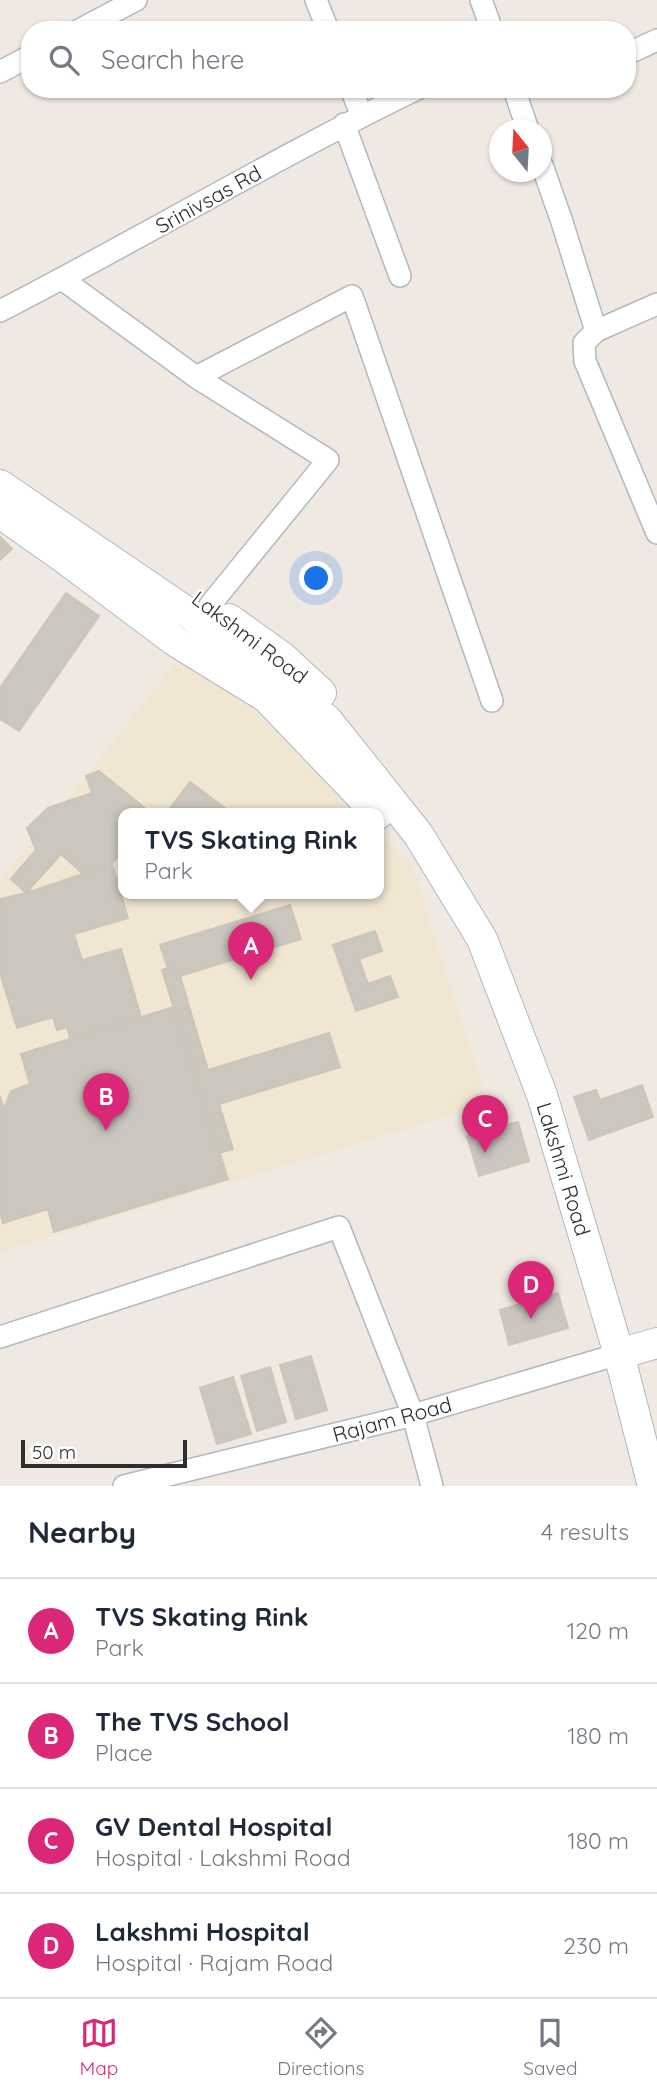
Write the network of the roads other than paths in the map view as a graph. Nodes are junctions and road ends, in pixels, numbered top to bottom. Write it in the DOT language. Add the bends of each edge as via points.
graph roads {
  1 [pos="136,0"];
  2 [pos="316,0"];
  3 [pos="481,0"];
  4 [pos="96,21"];
  5 [pos="324,21"];
  6 [pos="489,21"];
  7 [pos="657,40"];
  8 [pos="636,50"];
  9 [pos="21,61"];
  10 [pos="0,72"];
  11 [pos="352,98"];
  12 [pos="398,98"];
  13 [pos="517,98"];
  14 [pos="524,119"];
  15 [pos="353,120"];
  16 [pos="547,182"];
  17 [pos="400,276"];
  18 [pos="62,279"];
  19 [pos="657,304"];
  20 [pos="0,311"];
  21 [pos="596,331"];
  22 [pos="196,377"];
  23 [pos="0,463"];
  24 [pos="0,485"];
  25 [pos="0,513"];
  26 [pos="657,533"];
  27 [pos="211,618"];
  28 [pos="492,701"];
  29 [pos="372,808"];
  30 [pos="384,820"];
  31 [pos="437,866"];
  32 [pos="0,1337"];
  33 [pos="657,1343"];
  34 [pos="619,1354"];
  35 [pos="412,1415"];
  36 [pos="124,1486"];
  37 [pos="432,1486"];
  38 [pos="653,1486"];
  1 -- 4 [label="street"];
  2 -- 5 [label="street"];
  3 -- 6 [label="street"];
  7 -- 8 [label="street"];
  9 -- 10 [label="street"];
  11 -- 15 [label="street"];
  12 -- 15 [label="street, Srinivsas Rd"];
  13 -- 14 [label="street"];
  15 -- 17 [label="street"];
  15 -- 18 [label="street, Srinivsas Rd"];
  16 -- 21 [label="street"];
  18 -- 20 [label="street, Srinivsas Rd"];
  18 -- 22 [label="street"];
  19 -- 21 [label="street"];
  21 -- 26 [label="street" via="584,343 585,361"];
  22 -- 27 [label="street" via="328,460"];
  22 -- 28 [label="street" via="352,296"];
  23 -- 27 [label="street, Lakshmi Road"];
  24 -- 27 [label="street"];
  25 -- 29 [label="street, Lakshmi Road" via="175,641 266,697"];
  27 -- 31 [label="street, Lakshmi Road" via="327,720 418,834"];
  30 -- 31 [label="street, Lakshmi Road"];
  31 -- 34 [label="street, Lakshmi Road" via="482,939 542,1095"];
  32 -- 35 [label="street" via="339,1227"];
  33 -- 34 [label="street, Rajam Road"];
  34 -- 35 [label="street, Rajam Road"];
  34 -- 38 [label="street, Lakshmi Road"];
  35 -- 36 [label="street, Rajam Road"];
  35 -- 37 [label="street"];
}
